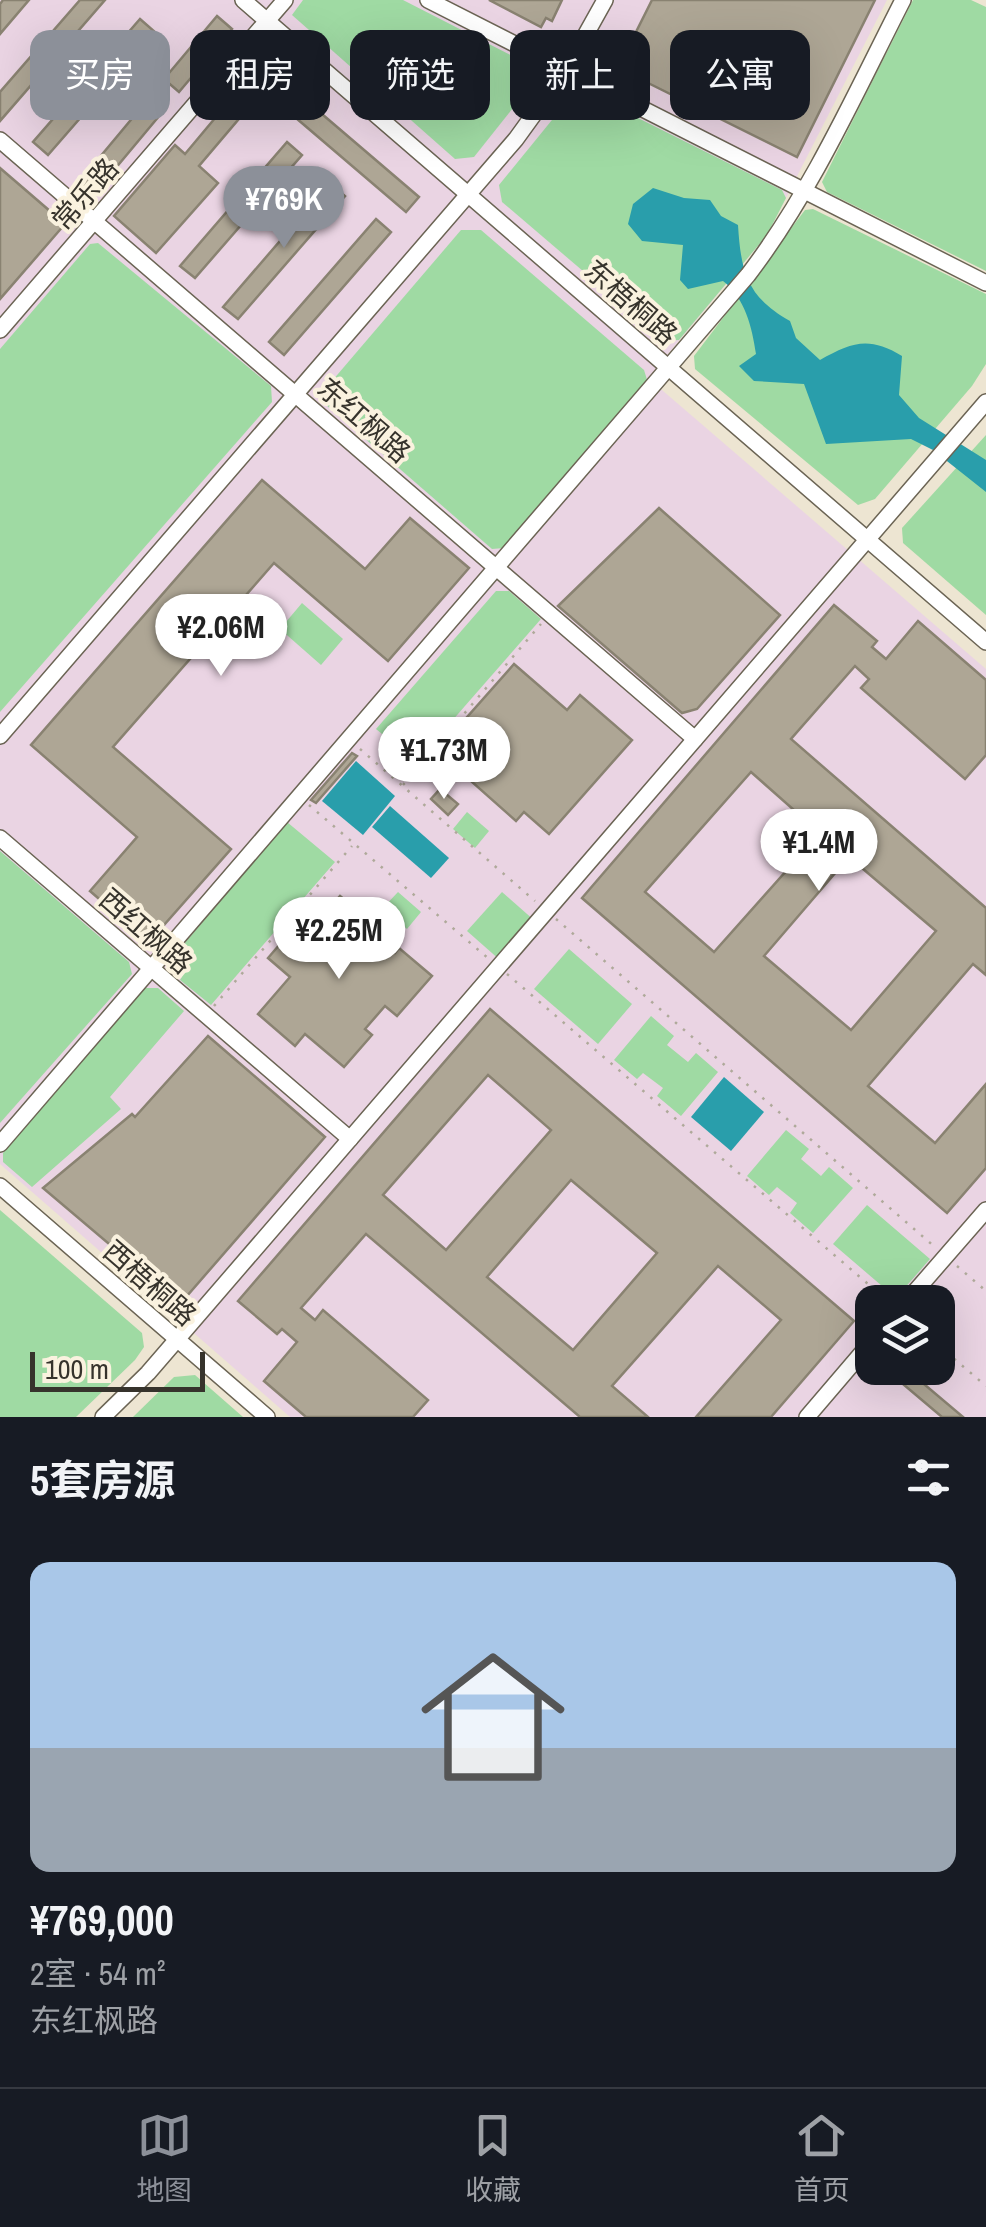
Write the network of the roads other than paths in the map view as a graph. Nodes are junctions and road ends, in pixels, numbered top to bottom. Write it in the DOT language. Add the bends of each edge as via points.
graph roads {
  1 [pos="244,0"];
  2 [pos="286,0"];
  3 [pos="428,0"];
  4 [pos="605,0"];
  5 [pos="903,0"];
  6 [pos="268,21"];
  7 [pos="588,30"];
  8 [pos="510,42"];
  9 [pos="650,113"];
  10 [pos="530,120"];
  11 [pos="0,140"];
  12 [pos="804,192"];
  13 [pos="468,195"];
  14 [pos="94,220"];
  15 [pos="986,283"];
  16 [pos="0,330"];
  17 [pos="670,368"];
  18 [pos="296,394"];
  19 [pos="986,402"];
  20 [pos="868,540"];
  21 [pos="496,567"];
  22 [pos="986,642"];
  23 [pos="0,736"];
  24 [pos="695,740"];
  25 [pos="0,838"];
  26 [pos="151,968"];
  27 [pos="350,1139"];
  28 [pos="0,1144"];
  29 [pos="0,1186"];
  30 [pos="986,1210"];
  31 [pos="921,1285"];
  32 [pos="177,1339"];
  33 [pos="855,1362"];
  34 [pos="104,1417"];
  35 [pos="266,1417"];
  36 [pos="807,1417"];
  1 -- 6 [label="street, 东梧桐路"];
  2 -- 6 [label="street, 常乐路"];
  3 -- 8 [label="street"];
  4 -- 7 [label="street"];
  5 -- 12 [label="street"];
  6 -- 13 [label="street, 东梧桐路"];
  6 -- 14 [label="street, 常乐路"];
  9 -- 12 [label="street"];
  10 -- 13 [label="street"];
  11 -- 14 [label="street, 东红枫路"];
  12 -- 15 [label="street"];
  12 -- 17 [label="street" via="765,253"];
  13 -- 17 [label="street, 东梧桐路"];
  13 -- 18 [label="street"];
  14 -- 16 [label="street, 常乐路"];
  14 -- 18 [label="street, 东红枫路"];
  17 -- 20 [label="street, 东梧桐路"];
  17 -- 21 [label="street"];
  18 -- 21 [label="street, 东红枫路"];
  18 -- 23 [label="street"];
  19 -- 20 [label="street"];
  20 -- 22 [label="street, 东梧桐路"];
  20 -- 24 [label="street"];
  21 -- 24 [label="street, 东红枫路"];
  21 -- 26 [label="street"];
  24 -- 27 [label="street"];
  25 -- 26 [label="street, 西红枫路"];
  26 -- 27 [label="street, 西红枫路"];
  26 -- 28 [label="street"];
  27 -- 32 [label="street"];
  29 -- 32 [label="street, 西梧桐路"];
  30 -- 31 [label="street"];
  32 -- 34 [label="street"];
  32 -- 35 [label="street, 西梧桐路"];
  33 -- 36 [label="street"];
}
